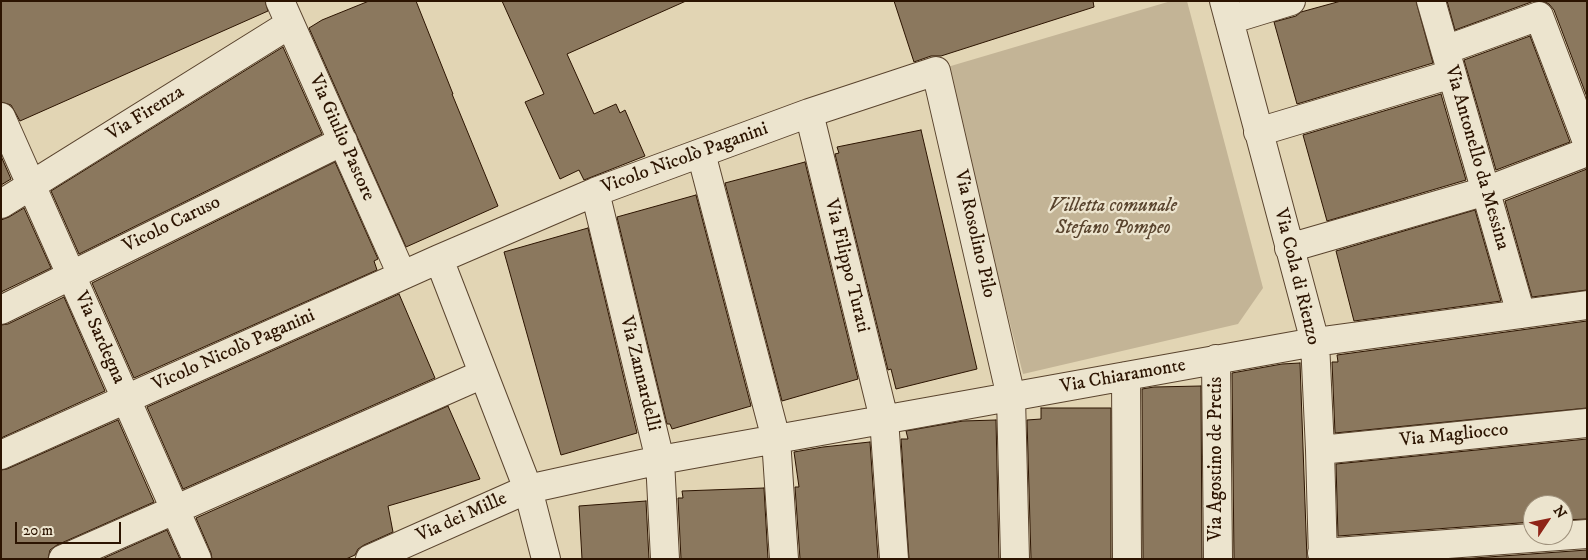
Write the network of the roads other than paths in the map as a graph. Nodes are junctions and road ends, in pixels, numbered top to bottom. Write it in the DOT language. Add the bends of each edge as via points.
graph roads {
  1 [pos="1291,1"];
  2 [pos="1431,1"];
  3 [pos="283,7"];
  4 [pos="1226,11"];
  5 [pos="1448,62"];
  6 [pos="936,71"];
  7 [pos="809,113"];
  8 [pos="1,117"];
  9 [pos="1258,132"];
  10 [pos="343,142"];
  11 [pos="1587,142"];
  12 [pos="1587,152"];
  13 [pos="700,153"];
  14 [pos="32,185"];
  15 [pos="1486,191"];
  16 [pos="595,192"];
  17 [pos="1,204"];
  18 [pos="1289,248"];
  19 [pos="439,259"];
  20 [pos="71,274"];
  21 [pos="402,275"];
  22 [pos="1587,305"];
  23 [pos="1,310"];
  24 [pos="1522,314"];
  25 [pos="1314,342"];
  26 [pos="1216,359"];
  27 [pos="484,374"];
  28 [pos="1126,376"];
  29 [pos="1011,397"];
  30 [pos="126,399"];
  31 [pos="884,419"];
  32 [pos="1587,422"];
  33 [pos="776,439"];
  34 [pos="1320,450"];
  35 [pos="1,455"];
  36 [pos="660,460"];
  37 [pos="528,489"];
  38 [pos="175,510"];
  39 [pos="1587,534"];
  40 [pos="1323,556"];
  41 [pos="63,559"];
  42 [pos="197,559"];
  43 [pos="370,559"];
  44 [pos="546,559"];
  45 [pos="665,559"];
  46 [pos="784,559"];
  47 [pos="894,559"];
  48 [pos="1015,559"];
  49 [pos="1127,559"];
  50 [pos="1218,559"];
  1 -- 4 [label="street"];
  2 -- 5 [label="street, Via Antonello da Messina"];
  3 -- 10 [label="street, Via Giulio Pastore"];
  3 -- 14 [label="street, Via Firenza"];
  4 -- 9 [label="street, Via Cola di Rienzo"];
  5 -- 9 [label="street"];
  5 -- 11 [label="street" via="1538,16"];
  5 -- 15 [label="street, Via Antonello da Messina"];
  6 -- 7 [label="street, Vicolo Nicolò Paganini"];
  6 -- 29 [label="street, Via Rosolino Pilo"];
  7 -- 13 [label="street, Vicolo Nicolò Paganini"];
  7 -- 31 [label="street, Via Filippo Turati"];
  8 -- 14 [label="street, Via Sardegna"];
  9 -- 18 [label="street, Via Cola di Rienzo"];
  10 -- 20 [label="street, Vicolo Caruso"];
  10 -- 21 [label="street, Via Giulio Pastore"];
  12 -- 15 [label="street"];
  13 -- 16 [label="street, Vicolo Nicolò Paganini"];
  13 -- 33 [label="street"];
  14 -- 17 [label="street, Via Firenza"];
  14 -- 20 [label="street, Via Sardegna"];
  15 -- 18 [label="street"];
  15 -- 24 [label="street, Via Antonello da Messina"];
  16 -- 19 [label="street, Vicolo Nicolò Paganini"];
  16 -- 36 [label="street, Via Zannardelli"];
  18 -- 25 [label="street, Via Cola di Rienzo"];
  19 -- 21 [label="street, Vicolo Nicolò Paganini"];
  19 -- 27 [label="street"];
  20 -- 23 [label="street, Vicolo Caruso"];
  20 -- 30 [label="street, Via Sardegna"];
  21 -- 30 [label="street, Vicolo Nicolò Paganini"];
  22 -- 24 [label="street, Via Chiaramonte"];
  24 -- 25 [label="street, Via Chiaramonte"];
  25 -- 26 [label="street, Via Chiaramonte"];
  25 -- 34 [label="street, Via Cola di Rienzo"];
  26 -- 28 [label="street, Via Chiaramonte"];
  26 -- 50 [label="street, Via Agostino de Pretis"];
  27 -- 37 [label="street"];
  27 -- 38 [label="street"];
  28 -- 29 [label="street, Via Chiaramonte"];
  28 -- 49 [label="street"];
  29 -- 31 [label="street, Via Chiaramonte"];
  29 -- 48 [label="street, Via Rosolino Pilo"];
  30 -- 35 [label="street, Vicolo Nicolò Paganini"];
  30 -- 38 [label="street, Via Sardegna"];
  31 -- 33 [label="street, Via Chiaramonte"];
  31 -- 47 [label="street"];
  32 -- 34 [label="street, Via Magliocco"];
  33 -- 36 [label="street, Via Chiaramonte"];
  33 -- 46 [label="street"];
  34 -- 40 [label="street, Via Cola di Rienzo"];
  36 -- 37 [label="street, Via dei Mille"];
  36 -- 45 [label="street, Via Zannardelli"];
  37 -- 43 [label="street, Via dei Mille"];
  37 -- 44 [label="street"];
  38 -- 41 [label="street"];
  38 -- 42 [label="street, Via Sardegna"];
  39 -- 40 [label="street"];
}
